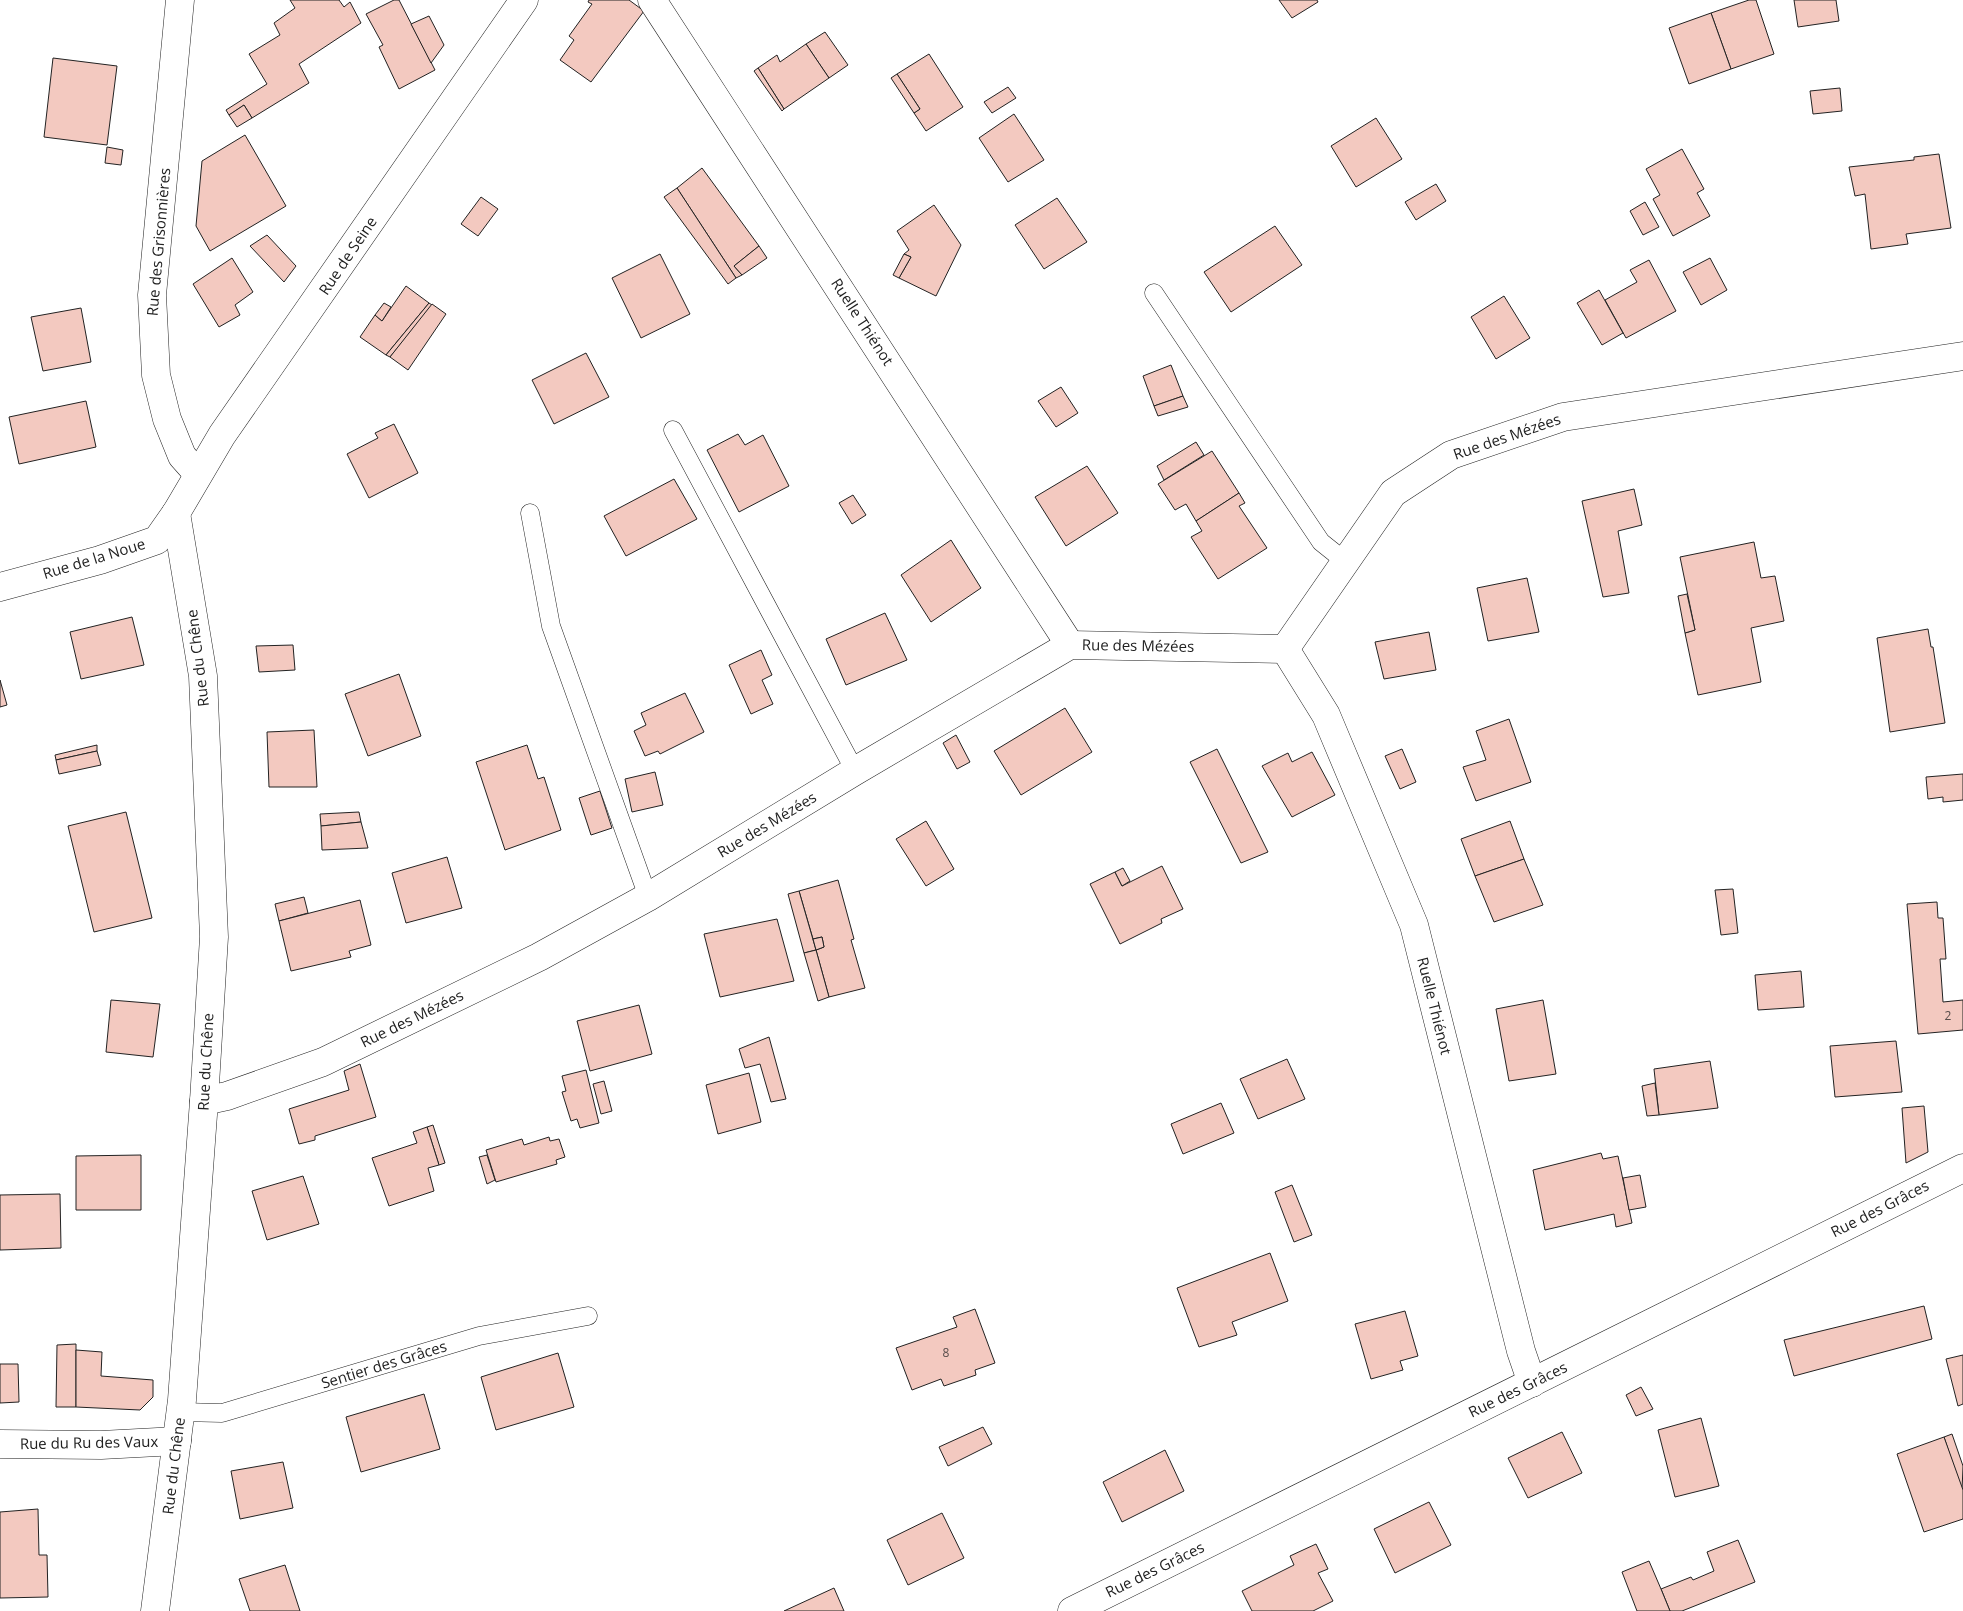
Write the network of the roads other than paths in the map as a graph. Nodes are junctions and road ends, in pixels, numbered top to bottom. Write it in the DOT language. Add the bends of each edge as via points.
graph roads {
  1 [pos="180,0"];
  2 [pos="524,0"];
  3 [pos="652,0"];
  4 [pos="1154,294"];
  5 [pos="1963,356"];
  6 [pos="673,430"];
  7 [pos="198,474"];
  8 [pos="176,513"];
  9 [pos="530,513"];
  10 [pos="1346,562"];
  11 [pos="0,587"];
  12 [pos="1070,645"];
  13 [pos="1285,649"];
  14 [pos="855,771"];
  15 [pos="648,897"];
  16 [pos="204,1101"];
  17 [pos="1963,1168"];
  18 [pos="588,1316"];
  19 [pos="1532,1383"];
  20 [pos="180,1412"];
  21 [pos="178,1441"];
  22 [pos="0,1444"];
  23 [pos="155,1611"];
  24 [pos="1072,1611"];
  1 -- 7 [label="street, Rue des Grisonnières" via="152,294 153,332 156,375 166,419 182,456"];
  2 -- 7 [label="street, Rue de Seine"];
  3 -- 12 [label="street, Ruelle Thiénot"];
  4 -- 10 [label="lane" via="1322,542"];
  5 -- 10 [label="street, Rue des Mézées" via="1563,417 1451,455 1393,492"];
  6 -- 14 [label="lane"];
  7 -- 8 [label="street, Rue de Seine"];
  8 -- 11 [label="street, Rue de la Noue" via="157,540 100,560"];
  8 -- 16 [label="street, Rue du Chêne" via="203,676 214,937"];
  9 -- 15 [label="lane" via="551,626"];
  10 -- 13 [label="street, Rue des Mézées"];
  12 -- 13 [label="street, Rue des Mézées"];
  12 -- 14 [label="street, Rue des Mézées"];
  13 -- 19 [label="street, Ruelle Thiénot" via="1326,715 1414,925 1521,1351"];
  14 -- 15 [label="street, Rue des Mézées"];
  15 -- 16 [label="street, Rue des Mézées" via="539,957 323,1062"];
  16 -- 20 [label="street, Rue du Chêne"];
  17 -- 19 [label="street, Rue des Grâces"];
  18 -- 20 [label="lane, Sentier des Grâces" via="479,1336 222,1413"];
  19 -- 24 [label="street, Rue des Grâces"];
  20 -- 21 [label="street, Rue du Chêne"];
  21 -- 22 [label="street, Rue du Ru des Vaux" via="101,1445"];
  21 -- 23 [label="street, Rue du Chêne"];
}
